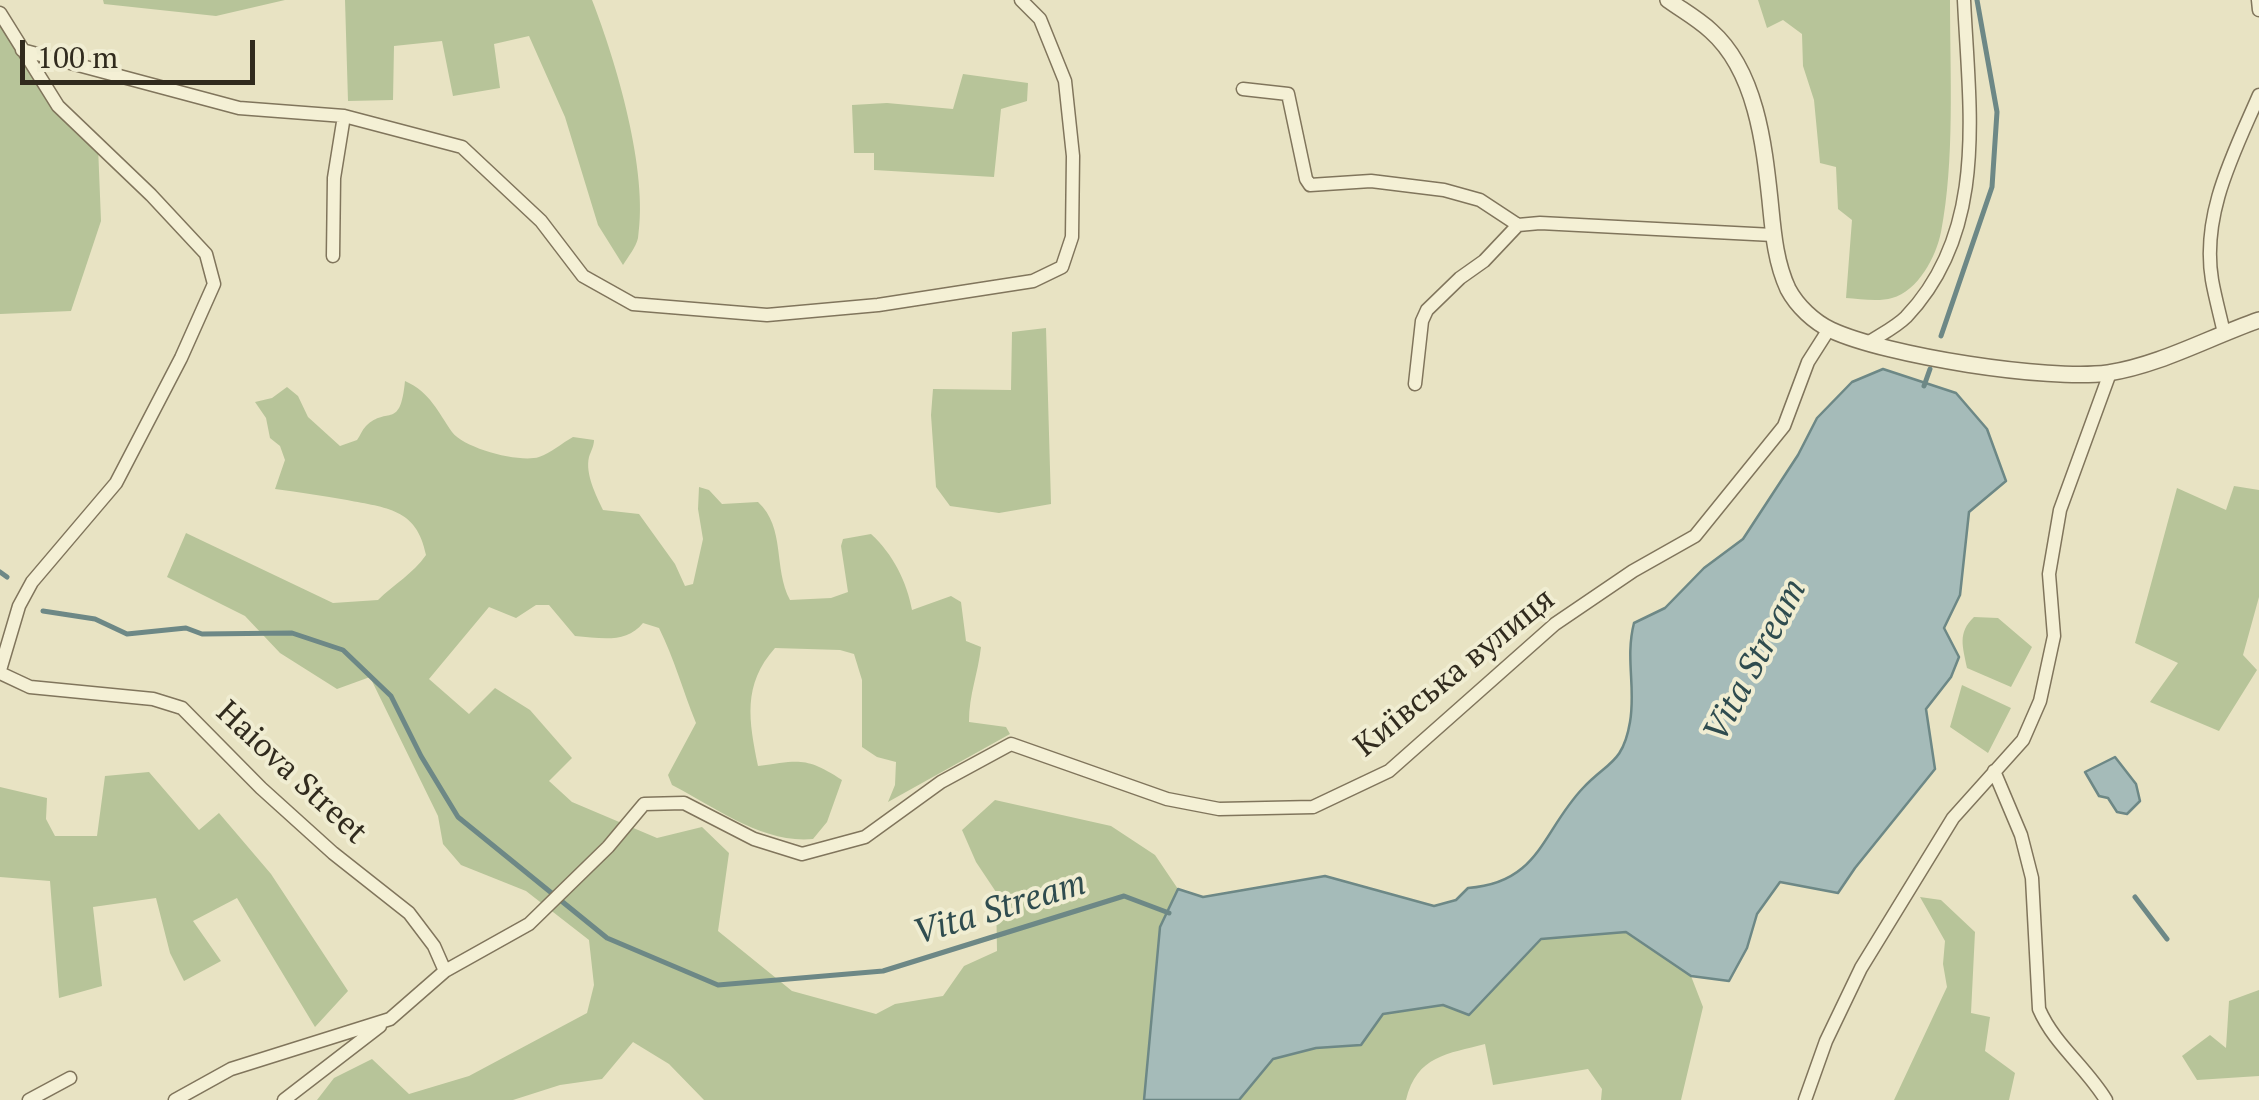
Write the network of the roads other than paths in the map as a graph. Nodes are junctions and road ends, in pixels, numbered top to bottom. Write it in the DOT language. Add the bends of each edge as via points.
graph roads {
  1 [pos="1020,0"];
  2 [pos="1668,0"];
  3 [pos="1964,0"];
  4 [pos="2258,0"];
  5 [pos="2259,10"];
  6 [pos="0,13"];
  7 [pos="22,50"];
  8 [pos="1243,90"];
  9 [pos="2259,95"];
  10 [pos="344,116"];
  11 [pos="1518,225"];
  12 [pos="1773,235"];
  13 [pos="334,256"];
  14 [pos="2259,320"];
  15 [pos="1829,330"];
  16 [pos="2224,332"];
  17 [pos="1868,343"];
  18 [pos="2110,372"];
  19 [pos="1415,384"];
  20 [pos="0,672"];
  21 [pos="1994,771"];
  22 [pos="445,971"];
  23 [pos="390,1019"];
  24 [pos="70,1078"];
  25 [pos="30,1100"];
  26 [pos="175,1100"];
  27 [pos="284,1100"];
  28 [pos="1805,1100"];
  29 [pos="2106,1100"];
  1 -- 10 [label="street" via="1040,19 1065,81 1073,156 1072,237 1062,267 1034,280 767,316 632,304 583,276 540,221 462,147"];
  2 -- 12 [label="street" via="1713,32 1746,83 1766,167"];
  3 -- 17 [label="street" via="1970,175 1953,243 1905,319"];
  4 -- 5 [label="street"];
  6 -- 7 [label="street"];
  7 -- 10 [label="street" via="239,108"];
  7 -- 20 [label="street" via="58,106 206,254 214,284 116,483 32,582"];
  8 -- 11 [label="street" via="1288,94 1310,185 1371,181 1444,190 1480,200"];
  9 -- 16 [label="street" via="2214,214 2211,276"];
  10 -- 13 [label="street" via="334,178"];
  11 -- 12 [label="street"];
  11 -- 19 [label="street" via="1427,310"];
  12 -- 15 [label="street" via="1789,291"];
  14 -- 16 [label="street"];
  15 -- 17 [label="street"];
  15 -- 22 [label="street, Київська вулиця" via="1808,362 1784,426 1695,536 1555,624 1389,771 1313,806 1219,810 1167,799 1011,744 941,782 865,837 802,854 754,839 684,803 644,804 529,924"];
  16 -- 18 [label="street"];
  17 -- 18 [label="street" via="1968,364"];
  18 -- 21 [label="street" via="2060,510 2050,574 2054,636 2040,701 2023,740"];
  20 -- 22 [label="street, Haiova Street" via="30,687 154,698 182,708 261,788 409,913"];
  21 -- 28 [label="street" via="1953,818 1861,968"];
  21 -- 29 [label="street" via="2032,878 2038,1009"];
  22 -- 23 [label="street, Київська вулиця"];
  23 -- 26 [label="street, Київська вулиця" via="231,1069"];
  23 -- 27 [label="street"];
  24 -- 25 [label="street"];
}
